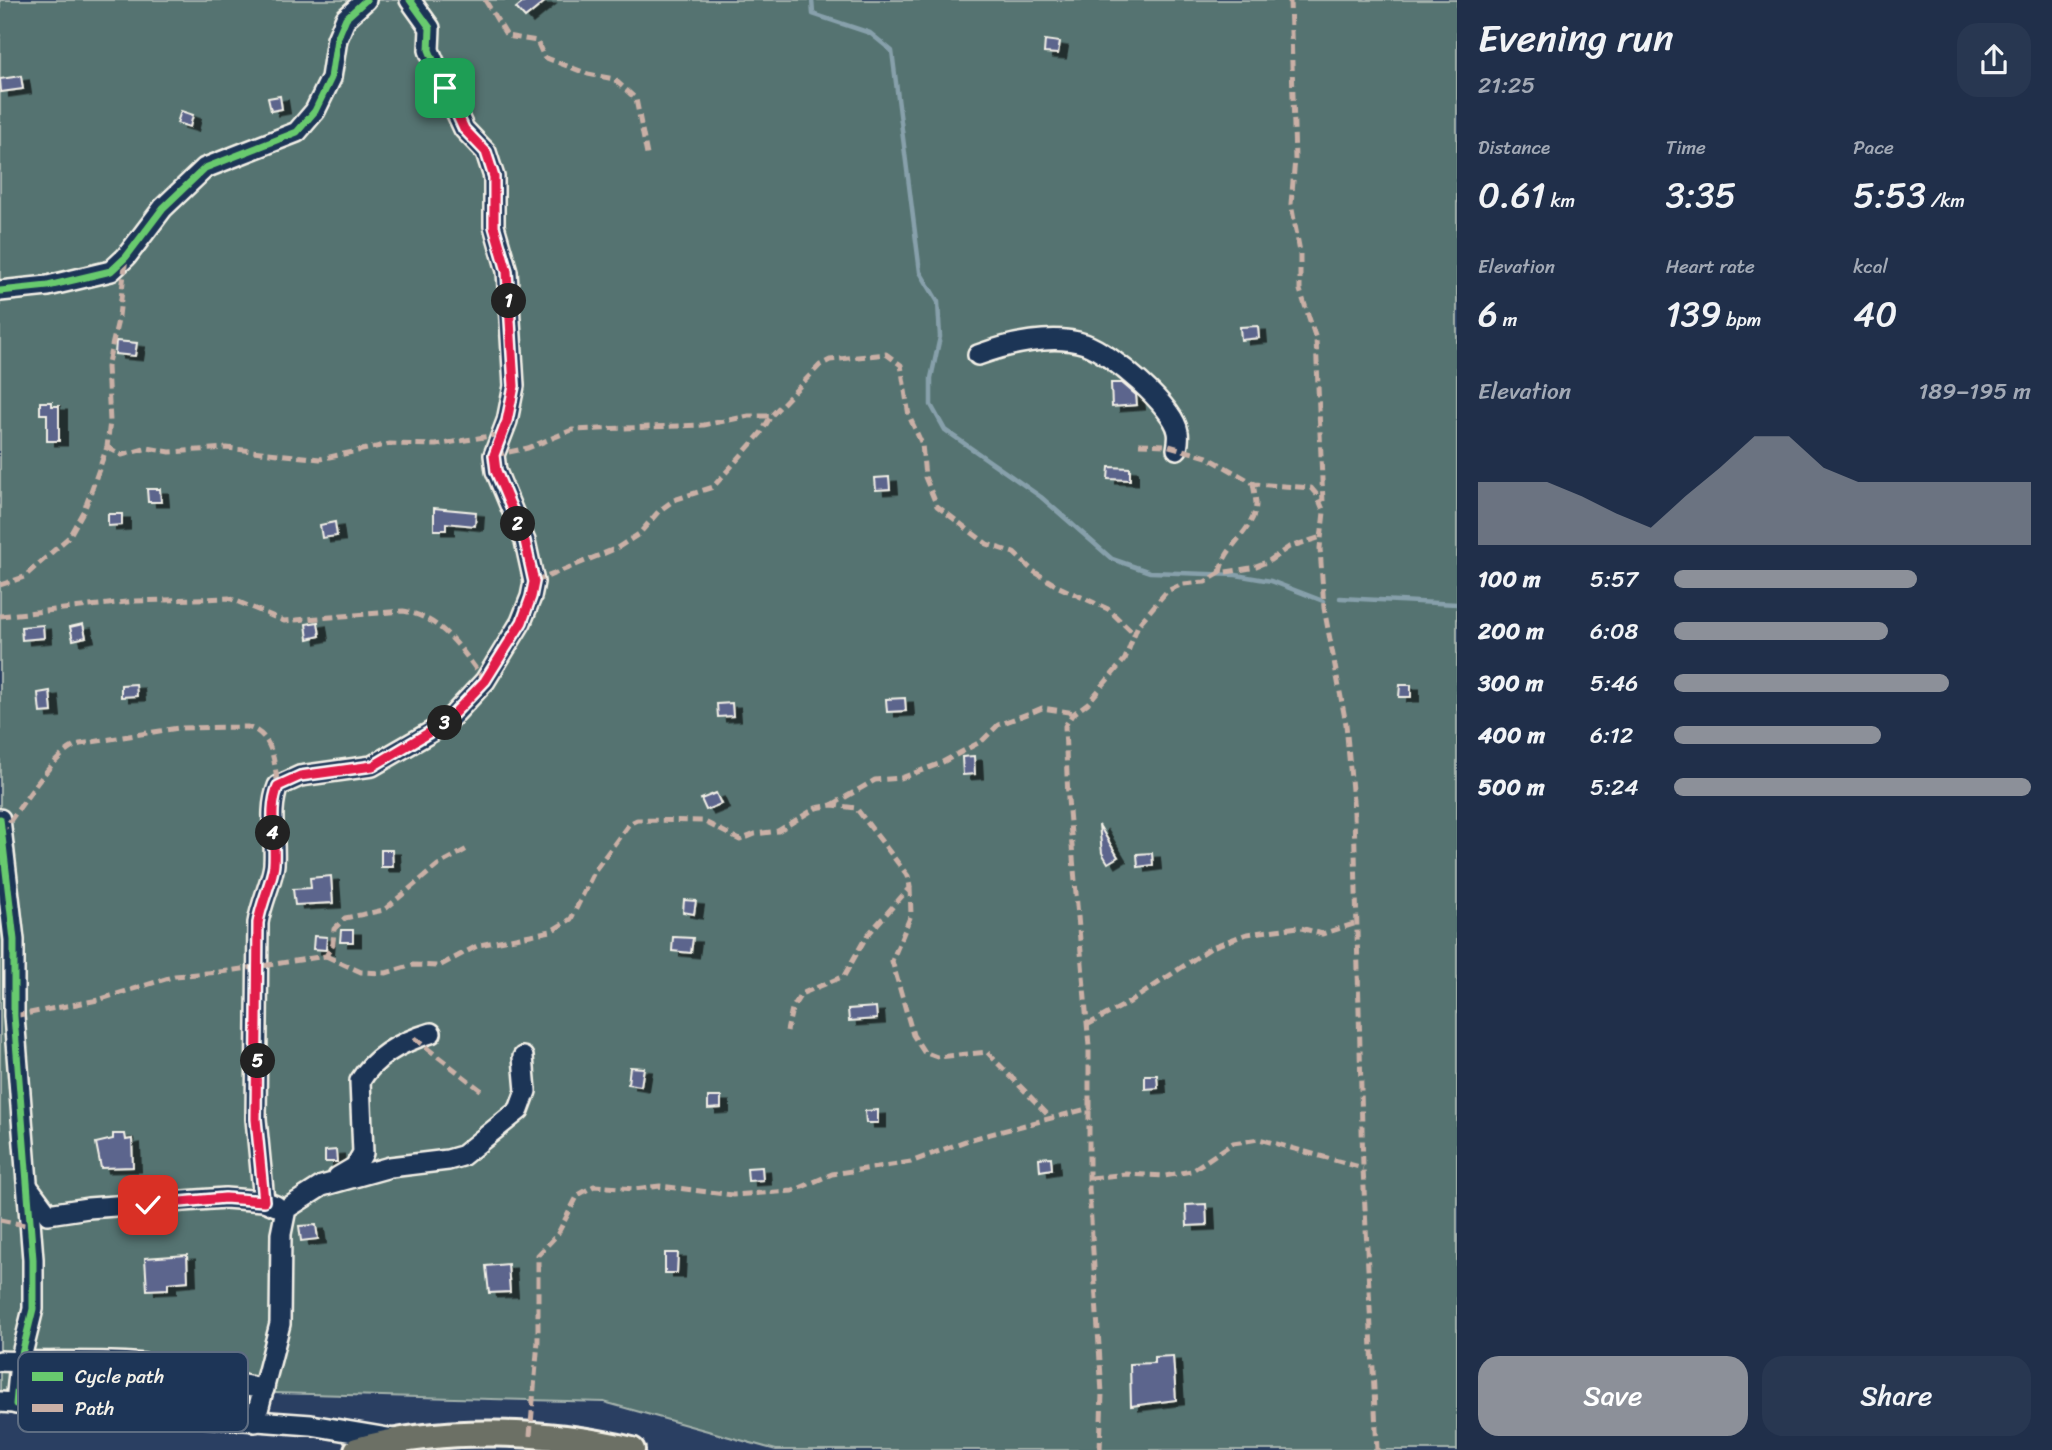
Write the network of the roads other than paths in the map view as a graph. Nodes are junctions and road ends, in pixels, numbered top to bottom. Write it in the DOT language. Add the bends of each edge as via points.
graph roads {
  1 [pos="366,0"];
  2 [pos="410,0"];
  3 [pos="0,291"];
  4 [pos="978,355"];
  5 [pos="1177,449"];
  6 [pos="0,819"];
  7 [pos="7,1017"];
  8 [pos="431,1033"];
  9 [pos="523,1057"];
  10 [pos="27,1186"];
  11 [pos="322,1186"];
  12 [pos="264,1201"];
  13 [pos="286,1209"];
  14 [pos="10,1362"];
  15 [pos="248,1387"];
  16 [pos="264,1389"];
  17 [pos="8,1403"];
  18 [pos="248,1421"];
  19 [pos="255,1422"];
  20 [pos="395,1439"];
  21 [pos="357,1450"];
  22 [pos="632,1450"];
  1 -- 3 [label="street" via="346,18 337,39 331,78 315,111 297,132 205,168 163,208 111,271 48,286"];
  2 -- 12 [label="street" via="430,27 429,50 464,129 486,152 494,177 494,226 507,271 514,386 494,455 496,471 525,541 534,582 522,622 485,681 457,714 373,766 300,776 278,786 272,814 274,865 258,923 256,1119"];
  4 -- 5 [label="street" via="1005,345 1084,344 1115,360 1151,393 1178,431"];
  6 -- 7 [label="street" via="14,940"];
  7 -- 10 [label="street"];
  8 -- 11 [label="street" via="414,1038 366,1071 360,1080 363,1153 355,1167"];
  9 -- 11 [label="street" via="526,1091 519,1110 462,1156 390,1167"];
  10 -- 12 [label="street" via="48,1214 225,1198"];
  10 -- 14 [label="street" via="33,1309"];
  11 -- 13 [label="street"];
  12 -- 13 [label="street"];
  13 -- 16 [label="street" via="281,1234 281,1324"];
  14 -- 17 [label="street"];
  15 -- 16 [label="street"];
  16 -- 19 [label="street"];
  18 -- 19 [label="street"];
  19 -- 20 [label="street" via="311,1425"];
  20 -- 21 [label="main road"];
  20 -- 22 [label="main road" via="530,1436"];
}
